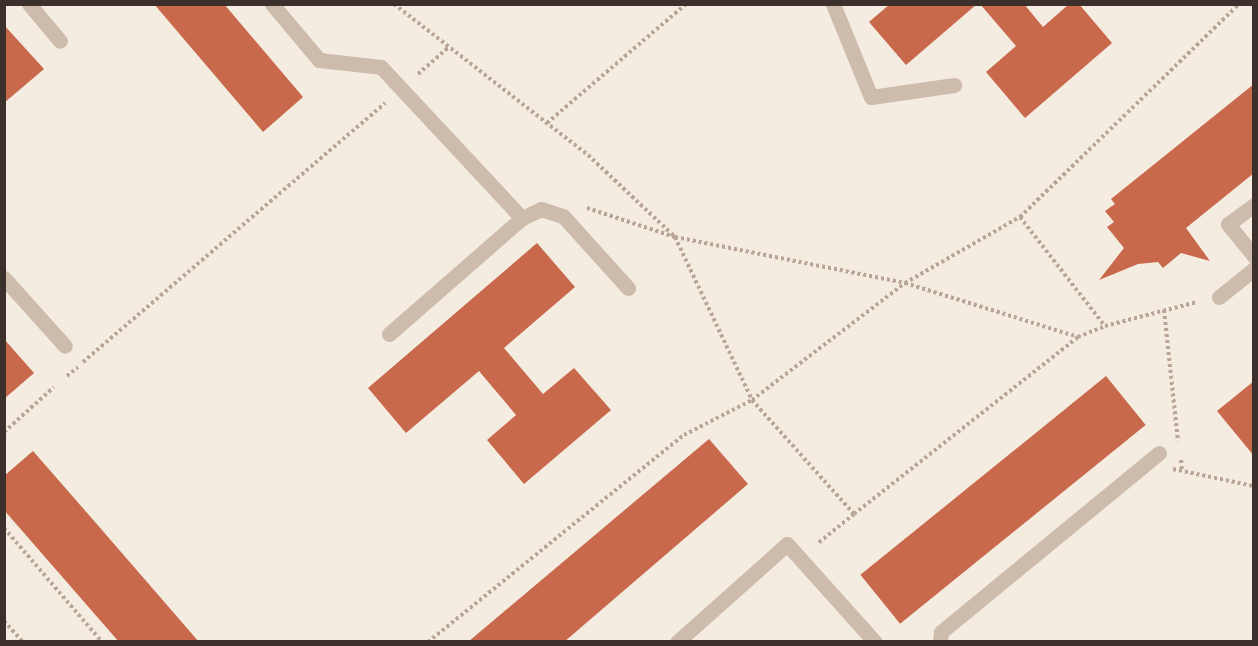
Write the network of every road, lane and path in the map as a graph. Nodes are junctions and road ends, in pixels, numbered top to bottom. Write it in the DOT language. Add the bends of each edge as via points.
graph roads {
  1 [pos="29,4"];
  2 [pos="272,4"];
  3 [pos="394,4"];
  4 [pos="686,4"];
  5 [pos="833,4"];
  6 [pos="1239,4"];
  7 [pos="60,41"];
  8 [pos="449,47"];
  9 [pos="954,85"];
  10 [pos="400,89"];
  11 [pos="547,123"];
  12 [pos="1254,204"];
  13 [pos="575,205"];
  14 [pos="1020,217"];
  15 [pos="522,218"];
  16 [pos="675,237"];
  17 [pos="1254,256"];
  18 [pos="1254,269"];
  19 [pos="4,278"];
  20 [pos="905,283"];
  21 [pos="628,288"];
  22 [pos="1218,297"];
  23 [pos="1164,310"];
  24 [pos="1105,326"];
  25 [pos="389,334"];
  26 [pos="1078,337"];
  27 [pos="64,346"];
  28 [pos="67,376"];
  29 [pos="54,387"];
  30 [pos="752,400"];
  31 [pos="4,432"];
  32 [pos="1179,447"];
  33 [pos="1159,453"];
  34 [pos="1180,458"];
  35 [pos="1145,466"];
  36 [pos="1182,470"];
  37 [pos="1254,486"];
  38 [pos="854,514"];
  39 [pos="4,528"];
  40 [pos="800,558"];
  41 [pos="4,621"];
  42 [pos="23,642"];
  43 [pos="102,642"];
  44 [pos="428,642"];
  45 [pos="677,642"];
  46 [pos="875,642"];
  47 [pos="940,642"];
  1 -- 7 [label="lane"];
  2 -- 10 [label="lane" via="320,60 381,67"];
  3 -- 8 [label="path"];
  4 -- 11 [label="path"];
  5 -- 9 [label="lane" via="871,97"];
  6 -- 14 [label="path"];
  8 -- 10 [label="path"];
  8 -- 11 [label="path"];
  10 -- 15 [label="lane"];
  10 -- 28 [label="path"];
  11 -- 16 [label="path" via="588,155"];
  12 -- 17 [label="lane" via="1228,224"];
  13 -- 16 [label="path"];
  14 -- 20 [label="path"];
  14 -- 24 [label="path"];
  15 -- 21 [label="lane" via="541,209 563,216"];
  15 -- 25 [label="lane"];
  16 -- 20 [label="path"];
  16 -- 30 [label="path"];
  18 -- 22 [label="lane"];
  19 -- 27 [label="lane"];
  20 -- 26 [label="path"];
  20 -- 30 [label="path"];
  22 -- 23 [label="path"];
  23 -- 24 [label="path"];
  23 -- 32 [label="path"];
  24 -- 26 [label="path"];
  26 -- 38 [label="path"];
  29 -- 31 [label="path"];
  30 -- 38 [label="path"];
  30 -- 44 [label="path" via="684,435"];
  33 -- 35 [label="lane"];
  34 -- 36 [label="path"];
  35 -- 36 [label="path"];
  35 -- 47 [label="lane" via="941,632"];
  36 -- 37 [label="path"];
  38 -- 40 [label="path"];
  39 -- 43 [label="path"];
  40 -- 45 [label="lane" via="787,544"];
  40 -- 46 [label="lane"];
  41 -- 42 [label="path"];
}
